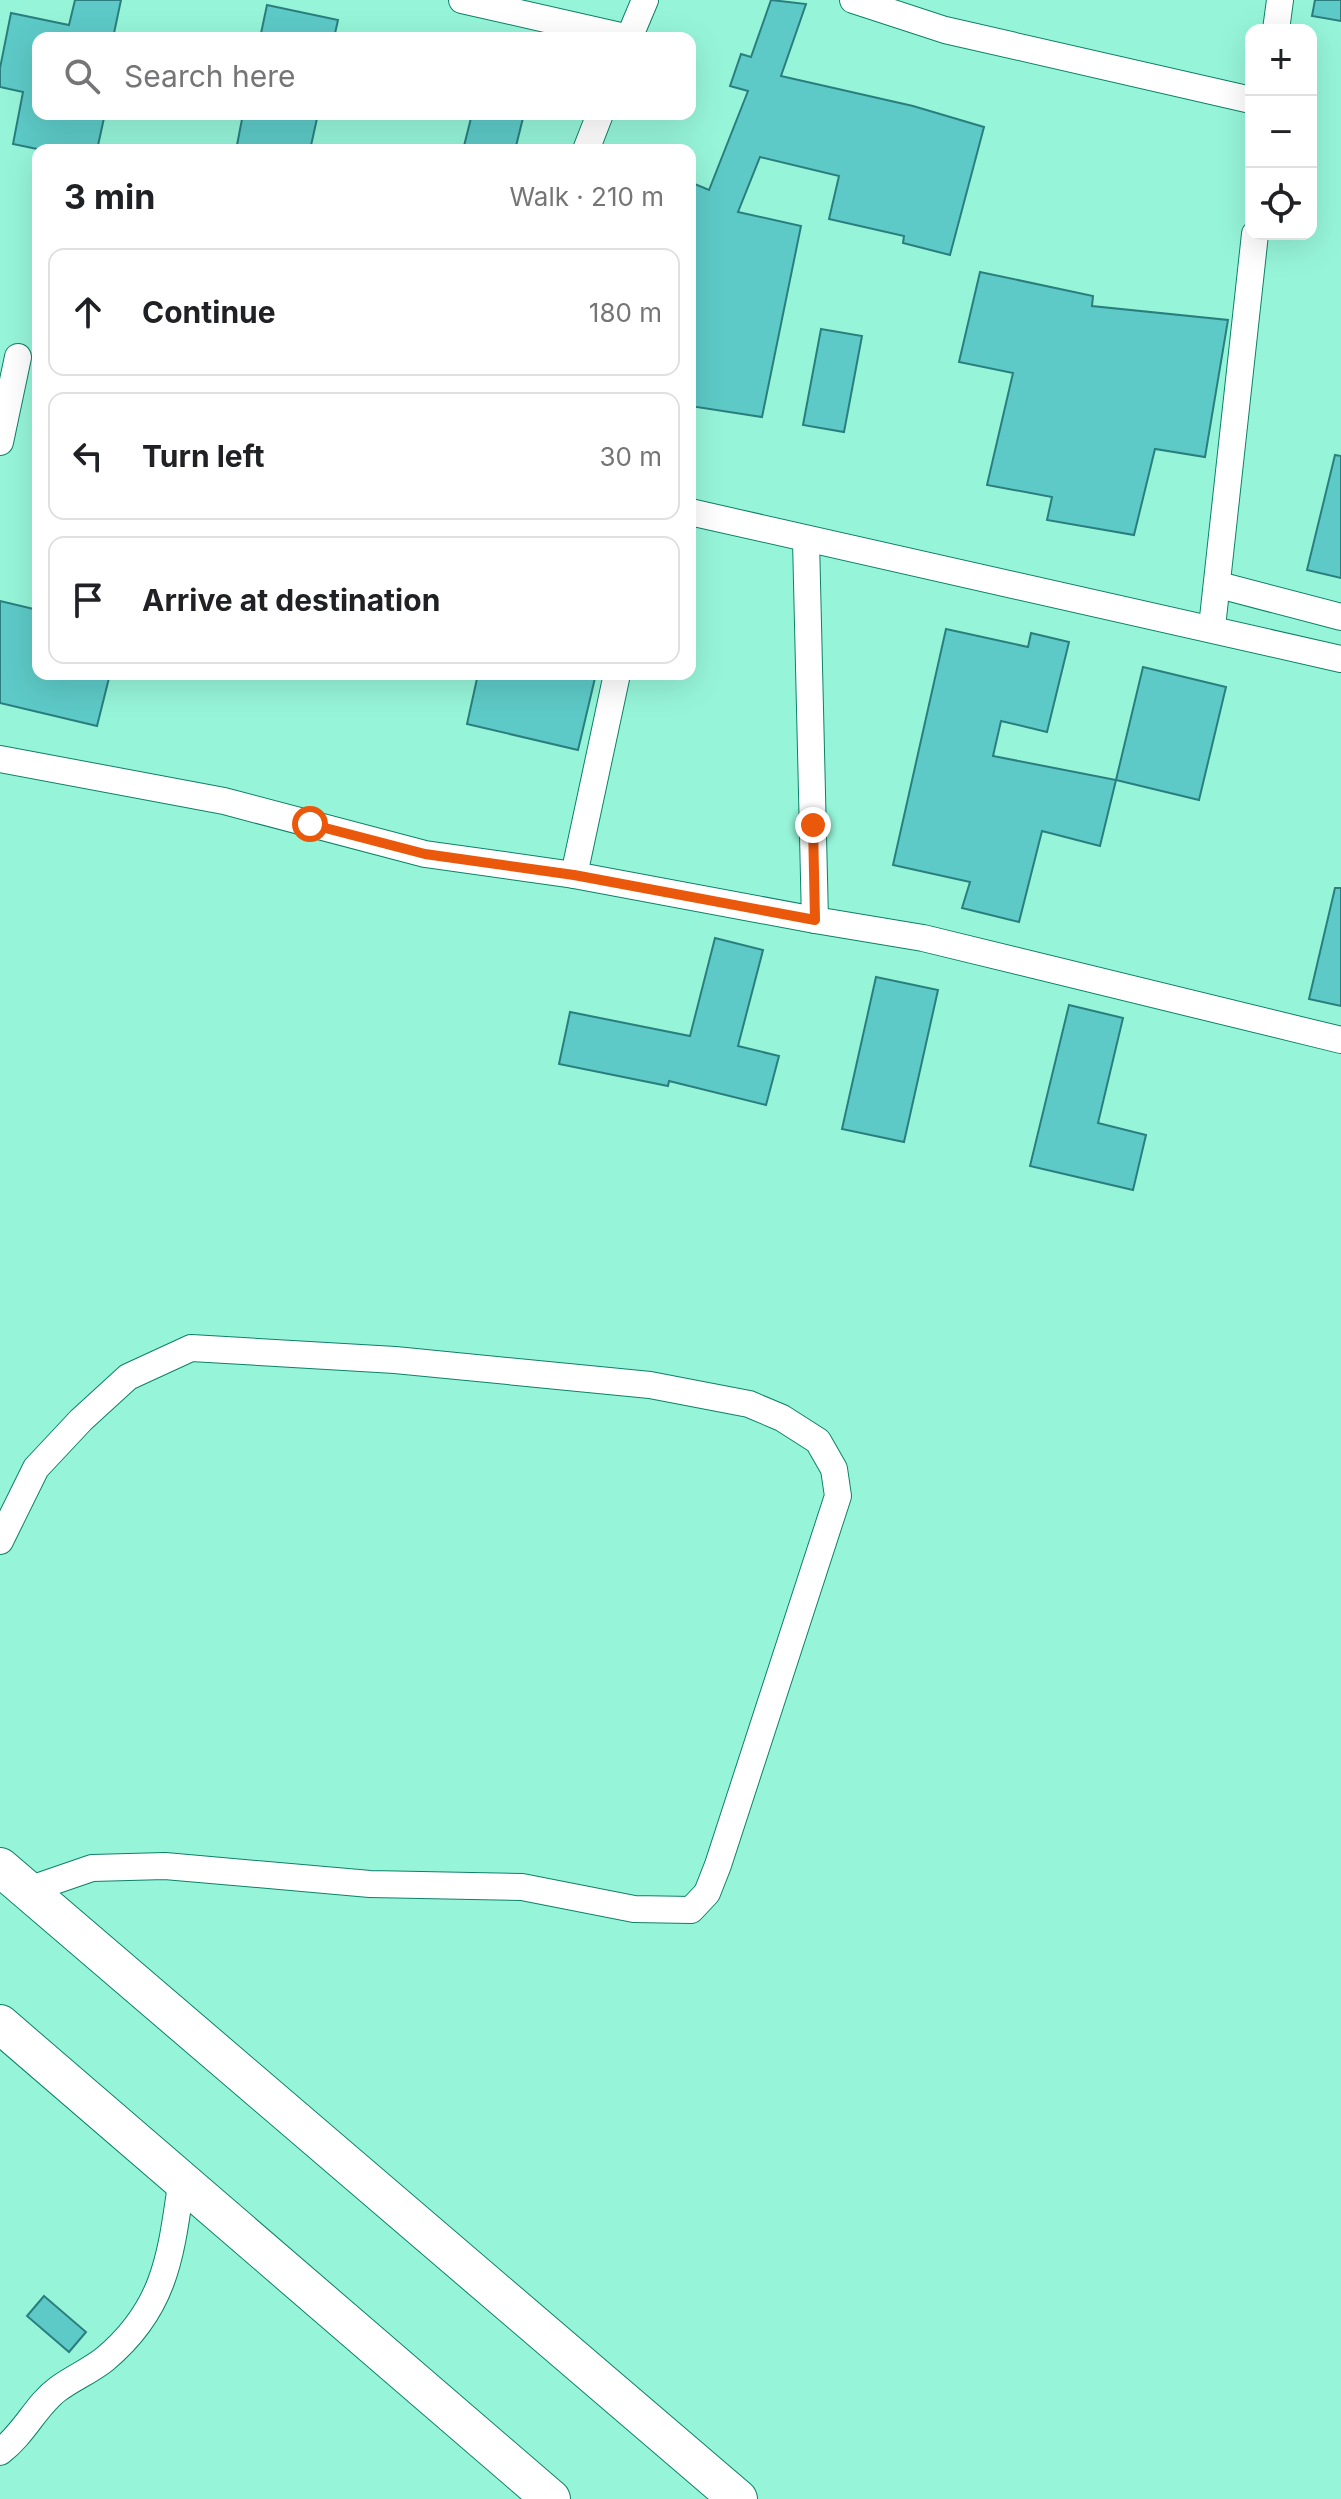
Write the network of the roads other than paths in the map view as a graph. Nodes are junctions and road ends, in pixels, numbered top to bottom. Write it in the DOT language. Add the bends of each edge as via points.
graph roads {
  1 [pos="462,0"];
  2 [pos="645,0"];
  3 [pos="853,0"];
  4 [pos="1280,0"];
  5 [pos="1277,24"];
  6 [pos="603,32"];
  7 [pos="632,32"];
  8 [pos="1245,99"];
  9 [pos="598,120"];
  10 [pos="588,144"];
  11 [pos="1254,240"];
  12 [pos="19,357"];
  13 [pos="0,442"];
  14 [pos="696,513"];
  15 [pos="806,540"];
  16 [pos="1219,585"];
  17 [pos="1341,617"];
  18 [pos="1212,627"];
  19 [pos="1341,659"];
  20 [pos="616,680"];
  21 [pos="0,759"];
  22 [pos="574,875"];
  23 [pos="815,920"];
  24 [pos="1341,1040"];
  25 [pos="0,1541"];
  26 [pos="14,1878"];
  27 [pos="0,2024"];
  28 [pos="182,2178"];
  29 [pos="0,2452"];
  30 [pos="551,2499"];
  31 [pos="738,2499"];
  1 -- 6 [label="street"];
  2 -- 7 [label="street"];
  3 -- 8 [label="street" via="945,30"];
  4 -- 5 [label="street"];
  9 -- 10 [label="street"];
  11 -- 16 [label="street"];
  12 -- 13 [label="street"];
  14 -- 15 [label="street"];
  15 -- 18 [label="street"];
  15 -- 23 [label="street"];
  16 -- 17 [label="street"];
  16 -- 18 [label="street"];
  18 -- 19 [label="street"];
  20 -- 22 [label="street"];
  21 -- 22 [label="street" via="224,801 425,854"];
  22 -- 23 [label="street"];
  23 -- 24 [label="street" via="923,938"];
  25 -- 26 [label="street" via="36,1468 81,1420 128,1377 191,1348 395,1360 650,1385 749,1404 818,1441 834,1469 838,1496 718,1865 707,1893 691,1910 634,1909 522,1887 370,1884 165,1866"];
  26 -- 31 [label="highway"];
  27 -- 28 [label="highway"];
  28 -- 29 [label="street" via="170,2264 145,2315 102,2361 47,2399 24,2431"];
  28 -- 30 [label="highway"];
}
